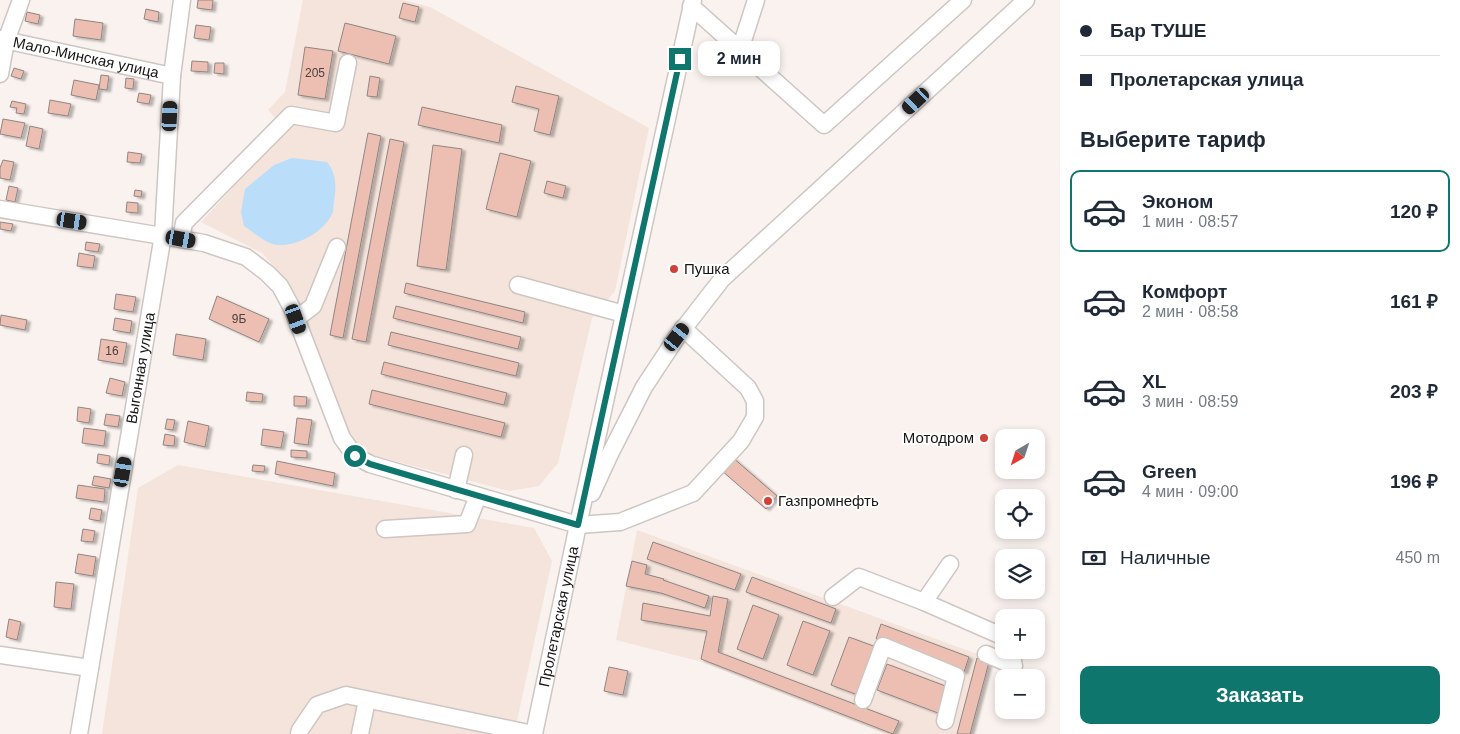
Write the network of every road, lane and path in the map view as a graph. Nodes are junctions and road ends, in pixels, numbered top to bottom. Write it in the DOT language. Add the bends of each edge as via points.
graph roads {
  1 [pos="21,0"];
  2 [pos="182,0"];
  3 [pos="756,0"];
  4 [pos="963,0"];
  5 [pos="1026,0"];
  6 [pos="692,3"];
  7 [pos="3,40"];
  8 [pos="740,50"];
  9 [pos="348,64"];
  10 [pos="0,74"];
  11 [pos="172,76"];
  12 [pos="0,209"];
  13 [pos="163,236"];
  14 [pos="181,239"];
  15 [pos="337,247"];
  16 [pos="518,285"];
  17 [pos="624,314"];
  18 [pos="296,319"];
  19 [pos="684,328"];
  20 [pos="464,455"];
  21 [pos="456,490"];
  22 [pos="478,496"];
  23 [pos="578,525"];
  24 [pos="385,530"];
  25 [pos="950,564"];
  26 [pos="833,597"];
  27 [pos="924,602"];
  28 [pos="995,633"];
  29 [pos="986,654"];
  30 [pos="0,655"];
  31 [pos="995,658"];
  32 [pos="998,659"];
  33 [pos="1012,659"];
  34 [pos="90,668"];
  35 [pos="367,700"];
  36 [pos="863,700"];
  37 [pos="944,721"];
  38 [pos="494,730"];
  39 [pos="79,734"];
  40 [pos="298,734"];
  41 [pos="360,734"];
  42 [pos="534,734"];
  1 -- 7 [label="street"];
  2 -- 11 [label="street, Выгонная улица"];
  3 -- 8 [label="street"];
  4 -- 8 [label="street" via="824,125"];
  5 -- 19 [label="street" via="722,279"];
  6 -- 8 [label="street"];
  6 -- 17 [label="street, Пролетарская улица"];
  7 -- 10 [label="street"];
  7 -- 11 [label="street, Мало-Минская улица"];
  9 -- 14 [label="street" via="336,123 291,115 184,223"];
  11 -- 13 [label="street, Выгонная улица"];
  12 -- 13 [label="street"];
  13 -- 14 [label="street"];
  13 -- 34 [label="street, Выгонная улица"];
  14 -- 18 [label="street" via="246,257 280,286"];
  15 -- 18 [label="street" via="312,306"];
  16 -- 17 [label="street"];
  17 -- 23 [label="street, Пролетарская улица"];
  18 -- 21 [label="street" via="342,438 355,456 370,464"];
  19 -- 23 [label="street" via="644,387"];
  19 -- 23 [label="street" via="748,388 755,401 755,418 741,441 693,493 620,522"];
  20 -- 21 [label="street"];
  21 -- 22 [label="street"];
  22 -- 23 [label="street"];
  22 -- 24 [label="street" via="467,524"];
  23 -- 42 [label="street, Пролетарская улица"];
  25 -- 27 [label="street"];
  26 -- 27 [label="street" via="859,577"];
  27 -- 28 [label="street"];
  29 -- 31 [label="street"];
  30 -- 34 [label="street"];
  32 -- 33 [label="street" via="1014,666"];
  34 -- 39 [label="street, Выгонная улица"];
  35 -- 38 [label="street"];
  35 -- 40 [label="street" via="346,695 318,705"];
  35 -- 41 [label="street"];
  36 -- 37 [label="street" via="883,646 956,676"];
  38 -- 42 [label="street"];
}
